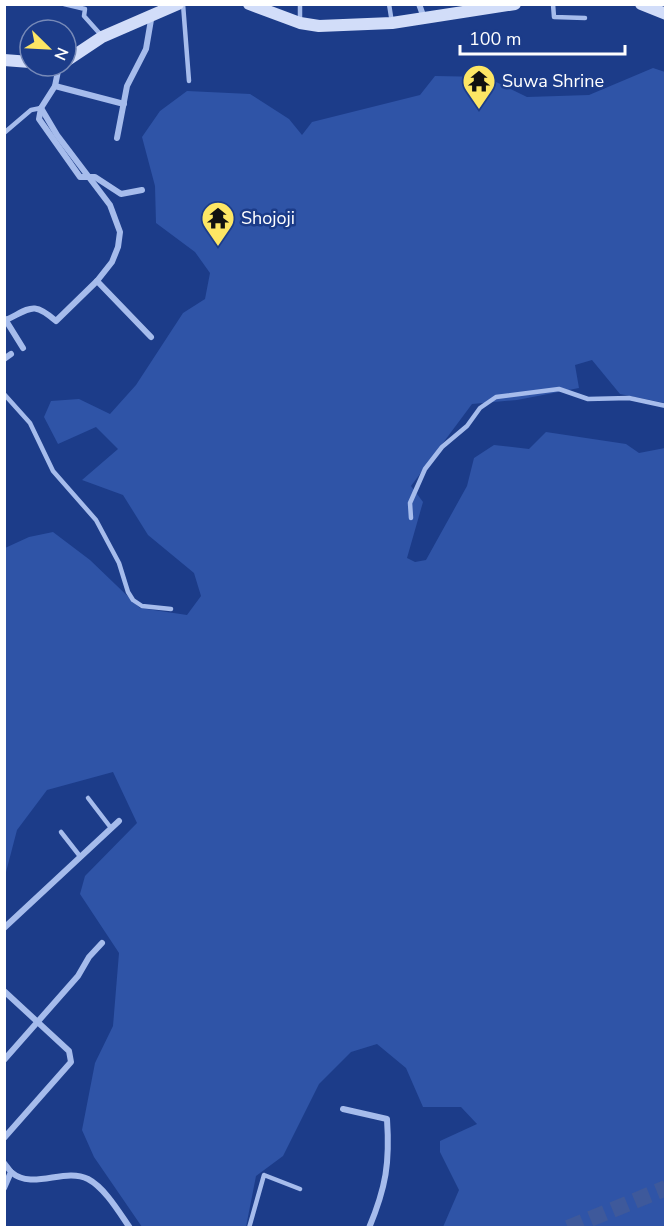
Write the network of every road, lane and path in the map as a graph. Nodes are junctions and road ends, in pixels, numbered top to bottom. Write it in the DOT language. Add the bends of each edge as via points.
graph roads {
  1 [pos="64,4"];
  2 [pos="180,4"];
  3 [pos="249,4"];
  4 [pos="300,4"];
  5 [pos="389,4"];
  6 [pos="419,4"];
  7 [pos="515,4"];
  8 [pos="553,4"];
  9 [pos="641,4"];
  10 [pos="269,8"];
  11 [pos="459,8"];
  12 [pos="157,9"];
  13 [pos="666,14"];
  14 [pos="424,18"];
  15 [pos="585,18"];
  16 [pos="392,22"];
  17 [pos="300,23"];
  18 [pos="102,37"];
  19 [pos="78,53"];
  20 [pos="57,78"];
  21 [pos="189,81"];
  22 [pos="55,86"];
  23 [pos="124,104"];
  24 [pos="41,108"];
  25 [pos="4,133"];
  26 [pos="117,138"];
  27 [pos="88,177"];
  28 [pos="142,190"];
  29 [pos="96,281"];
  30 [pos="5,320"];
  31 [pos="151,337"];
  32 [pos="23,348"];
  33 [pos="11,354"];
  34 [pos="4,360"];
  35 [pos="4,394"];
  36 [pos="666,406"];
  37 [pos="411,518"];
  38 [pos="171,609"];
  39 [pos="88,798"];
  40 [pos="119,821"];
  41 [pos="111,828"];
  42 [pos="62,832"];
  43 [pos="79,855"];
  44 [pos="4,928"];
  45 [pos="102,943"];
  46 [pos="4,991"];
  47 [pos="39,1023"];
  48 [pos="4,1060"];
  49 [pos="343,1109"];
  50 [pos="4,1138"];
  51 [pos="4,1163"];
  52 [pos="11,1172"];
  53 [pos="4,1188"];
  54 [pos="300,1189"];
  55 [pos="130,1227"];
  56 [pos="249,1227"];
  57 [pos="369,1227"];
  1 -- 18 [label="lane" via="85,9 84,16"];
  2 -- 12 [label="main road"];
  2 -- 21 [label="lane"];
  3 -- 10 [label="main road"];
  4 -- 17 [label="lane"];
  5 -- 16 [label="lane"];
  6 -- 14 [label="street"];
  7 -- 11 [label="main road"];
  8 -- 15 [label="lane" via="554,17"];
  9 -- 13 [label="main road"];
  10 -- 17 [label="main road"];
  11 -- 14 [label="main road"];
  12 -- 18 [label="main road"];
  12 -- 23 [label="street" via="146,49 127,86"];
  14 -- 16 [label="main road"];
  16 -- 17 [label="main road" via="319,26"];
  18 -- 19 [label="main road"];
  20 -- 22 [label="street"];
  22 -- 23 [label="street"];
  22 -- 24 [label="street"];
  23 -- 26 [label="street"];
  24 -- 25 [label="lane" via="31,110"];
  24 -- 27 [label="street" via="39,119 55,144 80,177"];
  27 -- 28 [label="street" via="95,177 121,194"];
  27 -- 29 [label="street" via="110,205 120,232 112,262"];
  29 -- 30 [label="street" via="56,321 41,308 33,307"];
  29 -- 31 [label="street"];
  30 -- 32 [label="street"];
  33 -- 34 [label="street"];
  35 -- 38 [label="lane" via="30,423 53,471 96,520 119,562 133,600 151,608"];
  36 -- 37 [label="lane" via="629,398 588,399 559,389 496,397 480,408 425,469 410,503"];
  39 -- 41 [label="lane"];
  40 -- 41 [label="street"];
  41 -- 43 [label="street"];
  42 -- 43 [label="lane"];
  43 -- 44 [label="street"];
  45 -- 47 [label="street"];
  46 -- 47 [label="street"];
  47 -- 48 [label="street"];
  47 -- 50 [label="street" via="69,1051 71,1062"];
  49 -- 57 [label="street" via="387,1119 390,1157 381,1200"];
  51 -- 52 [label="street"];
  52 -- 53 [label="street"];
  52 -- 55 [label="street" via="23,1179 88,1179 100,1188"];
  54 -- 56 [label="lane" via="264,1175"];
}
